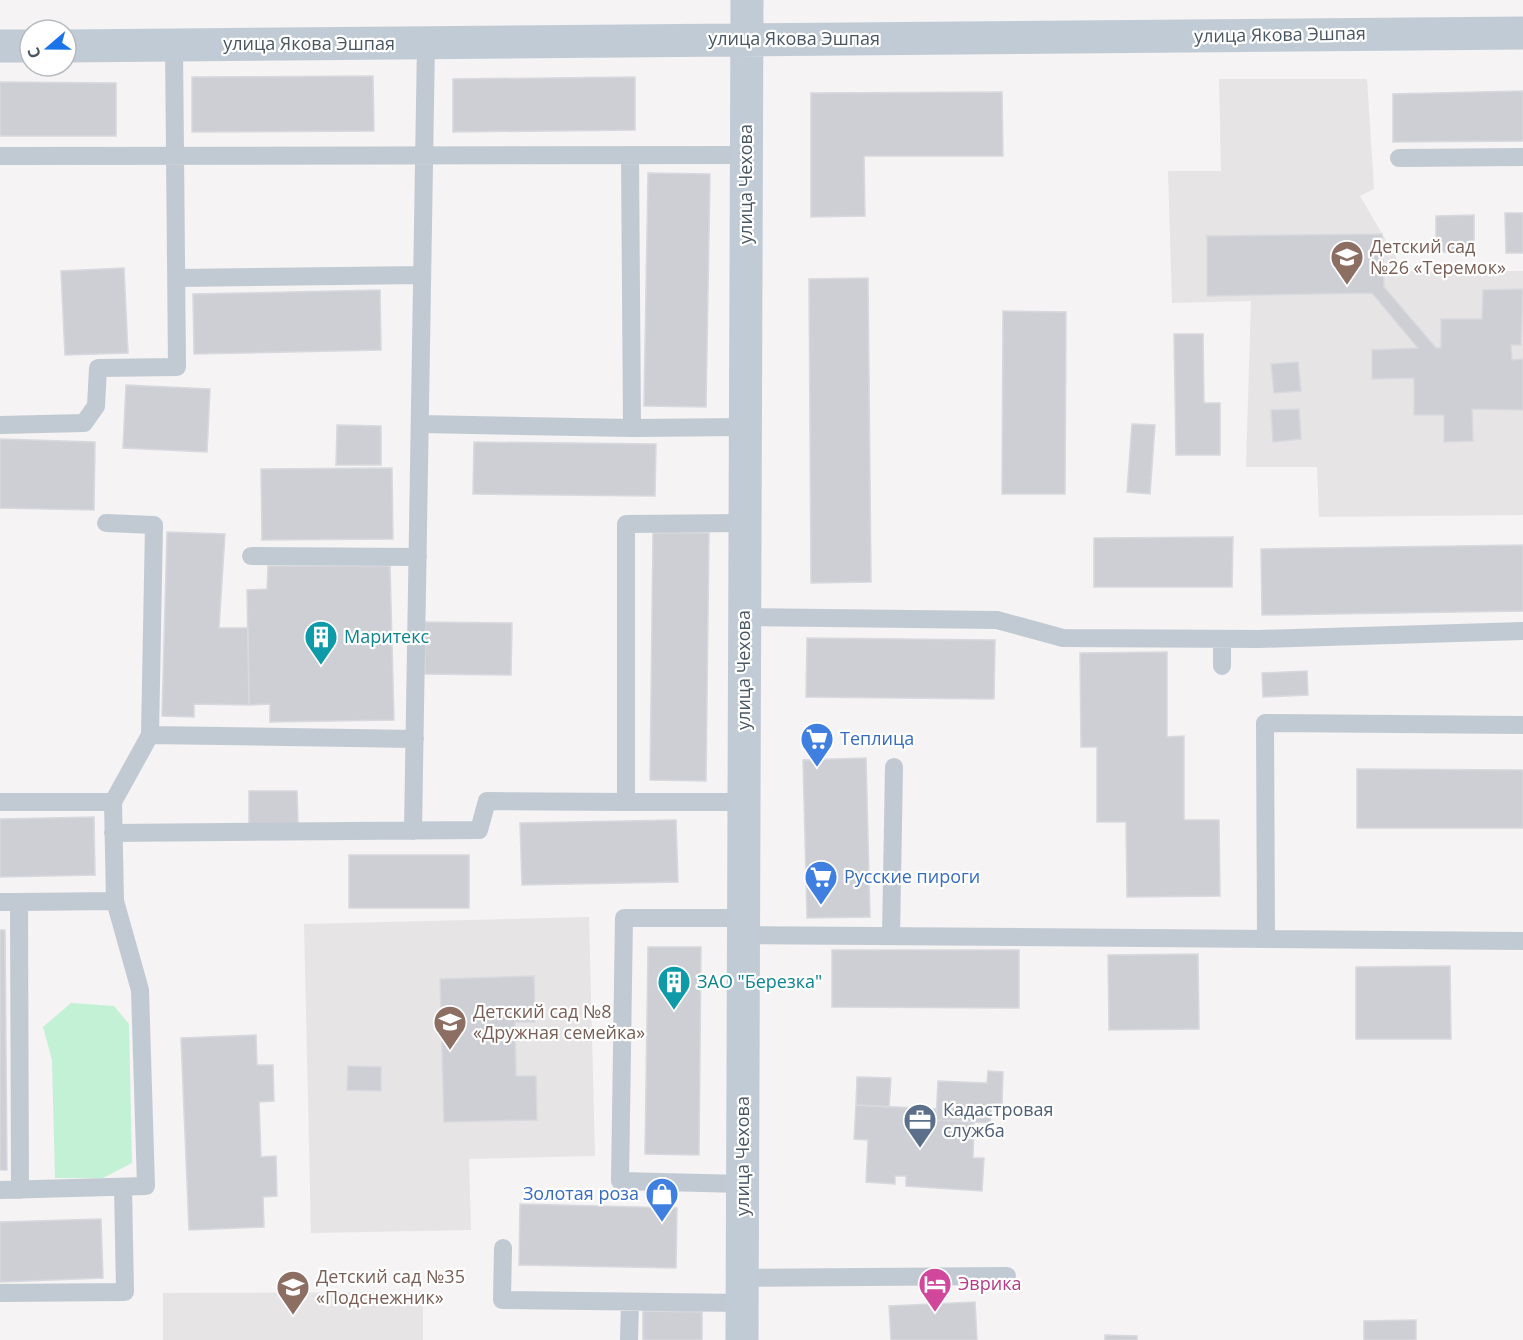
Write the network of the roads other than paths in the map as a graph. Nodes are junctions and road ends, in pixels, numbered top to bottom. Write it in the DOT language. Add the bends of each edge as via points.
graph roads {
  1 [pos="747,0"];
  2 [pos="1523,33"];
  3 [pos="746,40"];
  4 [pos="426,43"];
  5 [pos="174,45"];
  6 [pos="0,46"];
  7 [pos="18,46"];
  8 [pos="78,46"];
  9 [pos="630,155"];
  10 [pos="746,155"];
  11 [pos="0,156"];
  12 [pos="176,156"];
  13 [pos="424,156"];
  14 [pos="1523,157"];
  15 [pos="1399,158"];
  16 [pos="422,275"];
  17 [pos="177,278"];
  18 [pos="420,424"];
  19 [pos="0,425"];
  20 [pos="745,427"];
  21 [pos="632,428"];
  22 [pos="106,523"];
  23 [pos="745,523"];
  24 [pos="251,556"];
  25 [pos="417,557"];
  26 [pos="745,617"];
  27 [pos="1523,631"];
  28 [pos="1222,639"];
  29 [pos="1222,666"];
  30 [pos="1523,725"];
  31 [pos="150,735"];
  32 [pos="415,739"];
  33 [pos="894,767"];
  34 [pos="0,802"];
  35 [pos="113,802"];
  36 [pos="626,802"];
  37 [pos="744,802"];
  38 [pos="413,831"];
  39 [pos="113,833"];
  40 [pos="115,901"];
  41 [pos="0,902"];
  42 [pos="19,902"];
  43 [pos="743,926"];
  44 [pos="891,936"];
  45 [pos="1266,939"];
  46 [pos="1523,940"];
  47 [pos="743,1184"];
  48 [pos="123,1187"];
  49 [pos="0,1190"];
  50 [pos="20,1190"];
  51 [pos="503,1248"];
  52 [pos="1007,1276"];
  53 [pos="742,1291"];
  54 [pos="0,1293"];
  55 [pos="630,1302"];
  56 [pos="629,1340"];
  57 [pos="742,1340"];
  1 -- 3 [label="street, улица Чехова"];
  2 -- 3 [label="street, улица Якова Эшпая"];
  3 -- 4 [label="street, улица Якова Эшпая"];
  3 -- 10 [label="street, улица Чехова"];
  4 -- 5 [label="street, улица Якова Эшпая"];
  4 -- 13 [label="lane"];
  5 -- 8 [label="street, улица Якова Эшпая"];
  5 -- 12 [label="lane"];
  6 -- 7 [label="street"];
  9 -- 10 [label="lane"];
  9 -- 13 [label="lane"];
  9 -- 21 [label="lane"];
  10 -- 20 [label="street, улица Чехова"];
  11 -- 12 [label="lane"];
  12 -- 13 [label="lane"];
  12 -- 17 [label="lane"];
  13 -- 16 [label="lane"];
  14 -- 15 [label="lane"];
  16 -- 17 [label="lane"];
  16 -- 18 [label="lane"];
  17 -- 19 [label="lane" via="177,368 98,368 96,406 84,423"];
  18 -- 21 [label="lane"];
  18 -- 25 [label="lane"];
  20 -- 21 [label="lane"];
  20 -- 23 [label="street, улица Чехова"];
  22 -- 31 [label="lane" via="154,525"];
  23 -- 26 [label="street, улица Чехова"];
  23 -- 36 [label="lane" via="626,524"];
  24 -- 25 [label="lane"];
  25 -- 32 [label="lane"];
  26 -- 28 [label="lane" via="996,620 1062,638"];
  26 -- 37 [label="street, улица Чехова"];
  27 -- 28 [label="lane"];
  28 -- 29 [label="lane"];
  30 -- 45 [label="lane" via="1265,723"];
  31 -- 32 [label="lane"];
  31 -- 35 [label="lane"];
  32 -- 38 [label="lane"];
  33 -- 44 [label="lane"];
  34 -- 35 [label="lane"];
  35 -- 39 [label="lane"];
  36 -- 37 [label="lane"];
  36 -- 38 [label="lane" via="487,801 479,830"];
  37 -- 43 [label="street, улица Чехова"];
  38 -- 39 [label="lane"];
  39 -- 40 [label="lane"];
  40 -- 42 [label="lane"];
  40 -- 48 [label="lane" via="140,990 146,1186"];
  41 -- 42 [label="lane"];
  42 -- 50 [label="lane"];
  43 -- 44 [label="lane"];
  43 -- 47 [label="street, улица Чехова"];
  43 -- 47 [label="lane" via="624,918 620,1181"];
  44 -- 45 [label="lane"];
  45 -- 46 [label="lane"];
  47 -- 53 [label="street, улица Чехова"];
  48 -- 50 [label="lane"];
  48 -- 54 [label="lane" via="125,1292"];
  49 -- 50 [label="lane"];
  51 -- 55 [label="lane" via="502,1300"];
  52 -- 53 [label="lane"];
  53 -- 55 [label="lane"];
  53 -- 57 [label="street, улица Чехова"];
  55 -- 56 [label="lane"];
}
